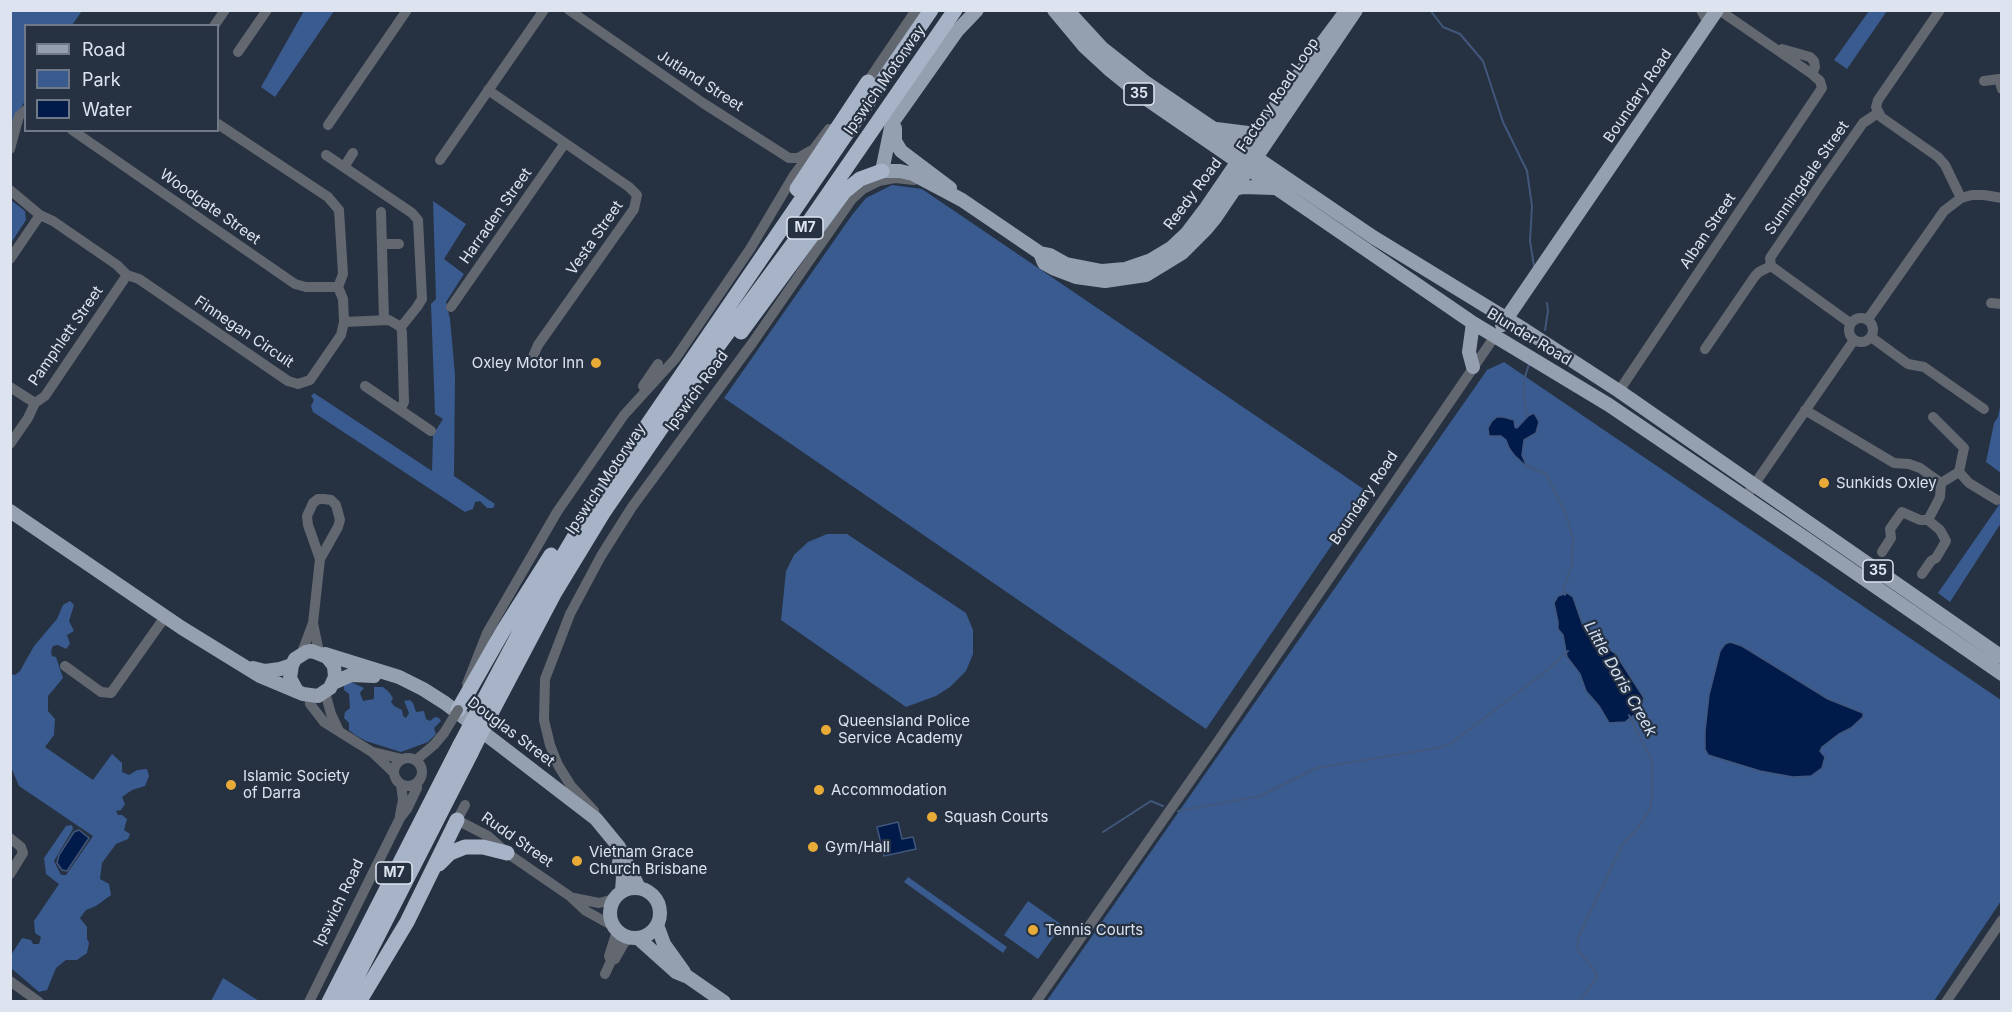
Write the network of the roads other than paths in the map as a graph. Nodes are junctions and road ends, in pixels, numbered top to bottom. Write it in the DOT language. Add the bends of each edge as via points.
graph roads {
  1 [pos="225,10"];
  2 [pos="267,10"];
  3 [pos="407,10"];
  4 [pos="543,10"];
  5 [pos="569,10"];
  6 [pos="916,10"];
  7 [pos="931,10"];
  8 [pos="955,10"];
  9 [pos="977,10"];
  10 [pos="1054,10"];
  11 [pos="1067,10"];
  12 [pos="1347,10"];
  13 [pos="1356,10"];
  14 [pos="1718,10"];
  15 [pos="1940,10"];
  16 [pos="1705,16"];
  17 [pos="215,24"];
  18 [pos="238,52"];
  19 [pos="1984,81"];
  20 [pos="2001,81"];
  21 [pos="868,82"];
  22 [pos="488,90"];
  23 [pos="902,110"];
  24 [pos="24,112"];
  25 [pos="1878,113"];
  26 [pos="219,125"];
  27 [pos="328,125"];
  28 [pos="1212,129"];
  29 [pos="75,132"];
  30 [pos="1256,134"];
  31 [pos="565,142"];
  32 [pos="816,145"];
  33 [pos="10,149"];
  34 [pos="353,153"];
  35 [pos="326,156"];
  36 [pos="440,160"];
  37 [pos="1246,160"];
  38 [pos="344,167"];
  39 [pos="880,176"];
  40 [pos="1276,188"];
  41 [pos="1234,189"];
  42 [pos="10,190"];
  43 [pos="1961,198"];
  44 [pos="2001,198"];
  45 [pos="962,200"];
  46 [pos="381,212"];
  47 [pos="40,215"];
  48 [pos="783,227"];
  49 [pos="382,244"];
  50 [pos="399,244"];
  51 [pos="1040,253"];
  52 [pos="10,259"];
  53 [pos="1771,266"];
  54 [pos="127,275"];
  55 [pos="338,287"];
  56 [pos="451,307"];
  57 [pos="1506,319"];
  58 [pos="1868,319"];
  59 [pos="384,320"];
  60 [pos="344,321"];
  61 [pos="1473,323"];
  62 [pos="1850,323"];
  63 [pos="400,327"];
  64 [pos="1495,336"];
  65 [pos="1871,337"];
  66 [pos="1854,340"];
  67 [pos="1705,349"];
  68 [pos="532,359"];
  69 [pos="658,364"];
  70 [pos="1473,367"];
  71 [pos="365,386"];
  72 [pos="10,387"];
  73 [pos="1619,391"];
  74 [pos="35,403"];
  75 [pos="400,410"];
  76 [pos="1805,410"];
  77 [pos="1984,410"];
  78 [pos="1933,417"];
  79 [pos="620,421"];
  80 [pos="431,431"];
  81 [pos="651,443"];
  82 [pos="10,444"];
  83 [pos="1959,472"];
  84 [pos="1941,483"];
  85 [pos="1754,484"];
  86 [pos="1745,498"];
  87 [pos="1997,500"];
  88 [pos="10,512"];
  89 [pos="1928,520"];
  90 [pos="578,528"];
  91 [pos="1882,552"];
  92 [pos="320,559"];
  93 [pos="1922,574"];
  94 [pos="165,617"];
  95 [pos="313,623"];
  96 [pos="321,653"];
  97 [pos="2001,657"];
  98 [pos="296,660"];
  99 [pos="65,666"];
  100 [pos="245,667"];
  101 [pos="2001,674"];
  102 [pos="329,688"];
  103 [pos="304,693"];
  104 [pos="462,702"];
  105 [pos="484,713"];
  106 [pos="340,733"];
  107 [pos="466,749"];
  108 [pos="372,752"];
  109 [pos="402,759"];
  110 [pos="416,760"];
  111 [pos="394,773"];
  112 [pos="417,783"];
  113 [pos="401,784"];
  114 [pos="465,805"];
  115 [pos="399,819"];
  116 [pos="597,819"];
  117 [pos="457,820"];
  118 [pos="10,838"];
  119 [pos="507,853"];
  120 [pos="432,871"];
  121 [pos="10,874"];
  122 [pos="639,888"];
  123 [pos="618,895"];
  124 [pos="571,897"];
  125 [pos="2001,920"];
  126 [pos="657,925"];
  127 [pos="624,933"];
  128 [pos="605,974"];
  129 [pos="688,977"];
  130 [pos="10,981"];
  131 [pos="39,1002"];
  132 [pos="309,1002"];
  133 [pos="328,1002"];
  134 [pos="344,1002"];
  135 [pos="359,1002"];
  136 [pos="724,1002"];
  137 [pos="1036,1002"];
  138 [pos="1946,1002"];
  1 -- 17 [label="street"];
  2 -- 18 [label="street"];
  3 -- 27 [label="street"];
  4 -- 22 [label="street"];
  5 -- 32 [label="street, Jutland Street" via="703,103 793,159"];
  6 -- 21 [label="street"];
  7 -- 48 [label="highway, Ipswich Motorway / M7"];
  8 -- 81 [label="highway, Ipswich Motorway / M7"];
  9 -- 23 [label="main road"];
  10 -- 37 [label="main road, Blunder Road / 35" via="1084,46 1126,84"];
  11 -- 28 [label="main road, Blunder Road / 35" via="1115,59"];
  12 -- 30 [label="main road, Factory Road Loop"];
  13 -- 37 [label="main road, Factory Road Loop"];
  14 -- 16 [label="main road, Boundary Road"];
  14 -- 73 [label="street, Alban Street" via="1812,74 1822,88"];
  15 -- 25 [label="street" via="1878,100"];
  16 -- 57 [label="main road, Boundary Road"];
  19 -- 20 [label="street"];
  21 -- 32 [label="street"];
  21 -- 48 [label="highway" via="782,215"];
  22 -- 31 [label="street, Vesta Street"];
  22 -- 36 [label="street"];
  23 -- 39 [label="main road" via="890,127"];
  23 -- 45 [label="main road" via="894,131 899,149"];
  24 -- 33 [label="street" via="19,116"];
  25 -- 43 [label="street" via="1938,157"];
  25 -- 53 [label="street, Sunningdale Street" via="1863,123 1821,183 1770,258"];
  26 -- 55 [label="street" via="335,204 339,210 343,274"];
  28 -- 30 [label="main road"];
  28 -- 37 [label="main road, Blunder Road / 35"];
  29 -- 55 [label="street, Woodgate Street" via="295,284"];
  30 -- 37 [label="main road, Factory Road Loop"];
  31 -- 56 [label="street, Harraden Street"];
  31 -- 68 [label="street, Vesta Street" via="629,187 638,200"];
  32 -- 79 [label="street" via="675,359"];
  34 -- 38 [label="street"];
  35 -- 38 [label="street"];
  37 -- 40 [label="main road, Blunder Road / 35"];
  37 -- 41 [label="main road, Reedy Road"];
  37 -- 51 [label="main road, Reedy Road" via="1187,233 1151,260 1125,269 1102,271 1066,264"];
  37 -- 57 [label="main road, Blunder Road / 35"];
  38 -- 63 [label="street" via="418,220 422,299"];
  39 -- 45 [label="main road, Reedy Road" via="909,172"];
  39 -- 81 [label="highway" via="860,180 841,196 668,429"];
  39 -- 116 [label="street, Ipswich Road" via="841,214 633,507 570,614 545,679 544,720 558,765"];
  40 -- 41 [label="main road"];
  40 -- 61 [label="main road, Blunder Road / 35"];
  41 -- 51 [label="main road, Reedy Road" via="1194,242 1146,275 1114,281 1091,280 1055,269 1044,263"];
  42 -- 47 [label="street, Finnegan Circuit"];
  43 -- 44 [label="street"];
  43 -- 58 [label="street" via="1938,218"];
  45 -- 51 [label="main road, Reedy Road"];
  46 -- 49 [label="street"];
  47 -- 52 [label="street"];
  47 -- 54 [label="street, Finnegan Circuit"];
  48 -- 90 [label="highway, Ipswich Motorway / M7"];
  49 -- 50 [label="street"];
  49 -- 59 [label="street"];
  53 -- 62 [label="street"];
  53 -- 67 [label="street, Sunningdale Street" via="1755,276"];
  54 -- 60 [label="street, Finnegan Circuit" via="139,279 288,381 298,384 310,380 341,335"];
  54 -- 74 [label="street, Pamphlett Street" via="45,396"];
  55 -- 60 [label="street" via="343,298"];
  57 -- 64 [label="main road, Boundary Road"];
  57 -- 73 [label="main road, Blunder Road / 35"];
  58 -- 62 [label="street" via="1860,317"];
  58 -- 65 [label="street" via="1873,326"];
  59 -- 60 [label="street"];
  59 -- 63 [label="street"];
  61 -- 64 [label="main road, Blunder Road / 35"];
  61 -- 70 [label="main road" via="1469,352"];
  62 -- 66 [label="street" via="1848,330"];
  63 -- 75 [label="street" via="404,402"];
  64 -- 70 [label="street, Boundary Road"];
  64 -- 86 [label="main road, Blunder Road / 35" via="1609,405"];
  65 -- 66 [label="street" via="1865,342"];
  65 -- 77 [label="street"];
  66 -- 76 [label="street"];
  69 -- 79 [label="street"];
  70 -- 137 [label="street, Boundary Road"];
  71 -- 75 [label="street"];
  72 -- 74 [label="street"];
  73 -- 85 [label="main road, Blunder Road / 35"];
  74 -- 82 [label="street, Pamphlett Street"];
  75 -- 80 [label="street"];
  76 -- 84 [label="street" via="1894,463 1920,468"];
  76 -- 85 [label="street"];
  78 -- 83 [label="street" via="1964,448"];
  79 -- 104 [label="street" via="557,512 498,612 480,648"];
  81 -- 105 [label="highway, Ipswich Motorway / M7" via="603,513"];
  83 -- 84 [label="street"];
  83 -- 87 [label="street"];
  84 -- 89 [label="street" via="1940,497"];
  85 -- 86 [label="street"];
  85 -- 97 [label="main road, Blunder Road / 35"];
  86 -- 101 [label="main road, Blunder Road / 35"];
  88 -- 94 [label="main road"];
  89 -- 91 [label="street" via="1902,512 1890,529 1891,538"];
  89 -- 93 [label="street" via="1946,541"];
  90 -- 104 [label="highway" via="559,545 540,573"];
  90 -- 105 [label="highway, Ipswich Motorway / M7" via="538,598"];
  92 -- 92 [label="street" via="307,516 313,503 324,499 336,505 340,520"];
  92 -- 95 [label="street"];
  94 -- 99 [label="street" via="111,693 101,692"];
  94 -- 100 [label="main road"];
  95 -- 96 [label="street"];
  95 -- 98 [label="street"];
  96 -- 98 [label="main road" via="312,651"];
  96 -- 102 [label="main road" via="334,666 335,677"];
  96 -- 116 [label="main road, Douglas Street" via="399,677 423,689"];
  98 -- 100 [label="main road" via="280,669"];
  98 -- 103 [label="main road" via="290,678"];
  100 -- 103 [label="main road"];
  102 -- 103 [label="main road"];
  102 -- 106 [label="street" via="331,714"];
  102 -- 123 [label="main road, Douglas Street" via="351,675 378,676 434,702 599,828 618,858 623,878"];
  103 -- 106 [label="street" via="324,722"];
  104 -- 110 [label="street, bridge" via="444,733"];
  105 -- 107 [label="highway, Ipswich Motorway / M7, bridge"];
  106 -- 108 [label="street"];
  107 -- 133 [label="highway, Ipswich Motorway / M7"];
  107 -- 134 [label="highway, Ipswich Motorway / M7"];
  108 -- 109 [label="street"];
  108 -- 111 [label="street"];
  109 -- 110 [label="street"];
  109 -- 111 [label="street" via="395,765"];
  110 -- 112 [label="street" via="422,771"];
  111 -- 113 [label="street"];
  112 -- 113 [label="street"];
  112 -- 115 [label="street, Ipswich Road"];
  113 -- 115 [label="street, Ipswich Road"];
  114 -- 117 [label="street, Rudd Street"];
  115 -- 132 [label="street, Ipswich Road"];
  116 -- 122 [label="main road, Douglas Street" via="619,847"];
  117 -- 119 [label="street, Rudd Street" via="488,836"];
  117 -- 120 [label="highway"];
  118 -- 121 [label="street" via="23,853"];
  119 -- 120 [label="highway" via="465,847 448,855"];
  119 -- 124 [label="street, Rudd Street"];
  120 -- 135 [label="highway"];
  122 -- 123 [label="main road"];
  122 -- 126 [label="main road" via="658,902"];
  123 -- 124 [label="street, Rudd Street" via="599,903"];
  123 -- 127 [label="main road" via="609,913"];
  124 -- 127 [label="street, Rudd Street" via="586,911"];
  125 -- 138 [label="street"];
  126 -- 127 [label="main road" via="646,936"];
  126 -- 129 [label="main road, Rudd Street" via="664,944"];
  127 -- 128 [label="street" via="624,943"];
  127 -- 129 [label="main road, Rudd Street"];
  129 -- 136 [label="main road, Rudd Street"];
  130 -- 131 [label="street"];
}
